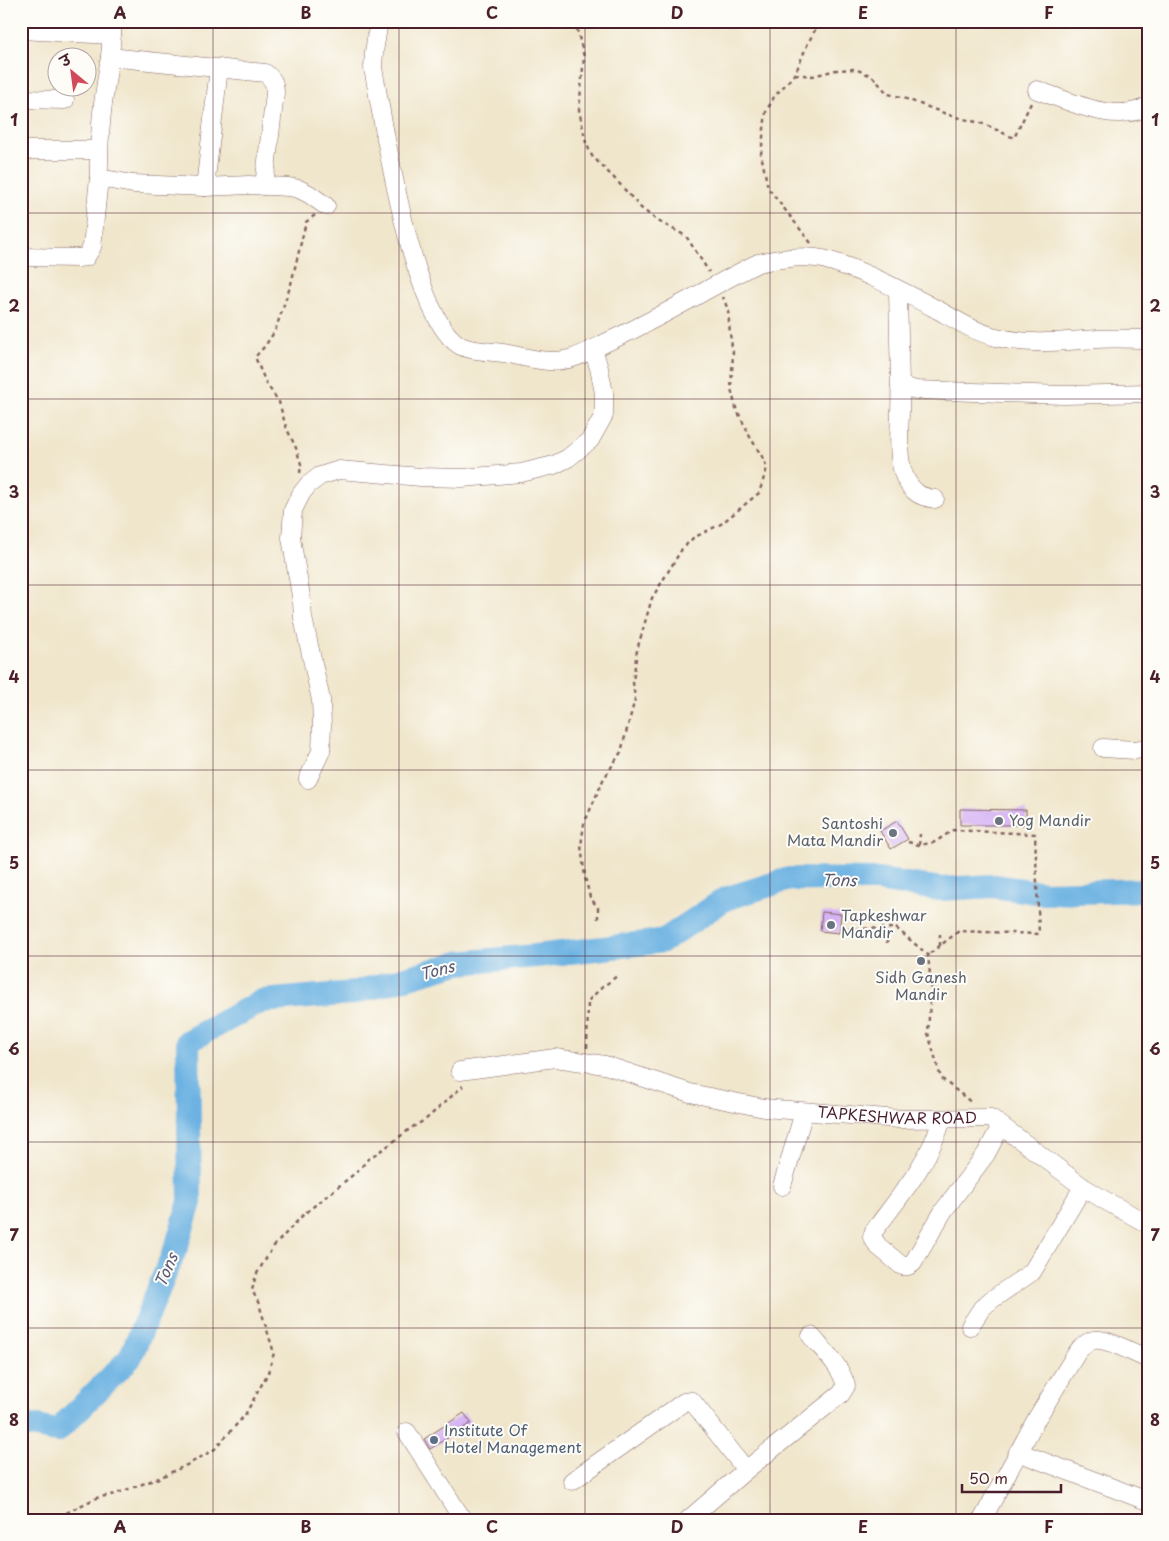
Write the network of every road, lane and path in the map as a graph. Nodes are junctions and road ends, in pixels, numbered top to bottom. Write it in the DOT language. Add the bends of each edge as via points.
graph roads {
  1 [pos="379,21"];
  2 [pos="574,21"];
  3 [pos="820,21"];
  4 [pos="113,28"];
  5 [pos="21,30"];
  6 [pos="110,57"];
  7 [pos="219,68"];
  8 [pos="795,74"];
  9 [pos="1037,90"];
  10 [pos="21,99"];
  11 [pos="65,100"];
  12 [pos="1148,106"];
  13 [pos="21,150"];
  14 [pos="98,150"];
  15 [pos="99,178"];
  16 [pos="264,186"];
  17 [pos="205,187"];
  18 [pos="326,206"];
  19 [pos="21,257"];
  20 [pos="821,259"];
  21 [pos="717,284"];
  22 [pos="898,290"];
  23 [pos="1148,339"];
  24 [pos="593,349"];
  25 [pos="900,386"];
  26 [pos="1148,393"];
  27 [pos="308,485"];
  28 [pos="935,500"];
  29 [pos="1103,748"];
  30 [pos="1148,748"];
  31 [pos="308,779"];
  32 [pos="920,834"];
  33 [pos="908,842"];
  34 [pos="919,845"];
  35 [pos="598,919"];
  36 [pos="887,928"];
  37 [pos="848,929"];
  38 [pos="940,930"];
  39 [pos="887,943"];
  40 [pos="940,946"];
  41 [pos="928,955"];
  42 [pos="617,976"];
  43 [pos="586,1062"];
  44 [pos="460,1071"];
  45 [pos="804,1112"];
  46 [pos="942,1119"];
  47 [pos="996,1122"];
  48 [pos="782,1186"];
  49 [pos="1083,1187"];
  50 [pos="1148,1224"];
  51 [pos="970,1326"];
  52 [pos="811,1336"];
  53 [pos="1148,1359"];
  54 [pos="407,1432"];
  55 [pos="1018,1452"];
  56 [pos="746,1470"];
  57 [pos="572,1481"];
  58 [pos="1142,1499"];
  59 [pos="52,1520"];
  60 [pos="463,1520"];
  61 [pos="688,1520"];
  62 [pos="982,1520"];
  1 -- 24 [label="street" via="373,68 401,212 413,257 440,324 462,346 541,361 570,359"];
  2 -- 21 [label="path" via="584,57 580,118 592,156 641,208 686,236"];
  3 -- 8 [label="path"];
  4 -- 5 [label="street"];
  4 -- 6 [label="street"];
  6 -- 7 [label="street"];
  6 -- 14 [label="street"];
  7 -- 16 [label="street" via="265,73 275,84"];
  7 -- 17 [label="street"];
  8 -- 9 [label="path" via="813,76 855,69 872,76 888,94 984,124 1014,138"];
  8 -- 20 [label="path" via="774,97 766,112 761,154 768,188"];
  9 -- 12 [label="street" via="1114,114 1128,114"];
  10 -- 11 [label="street"];
  13 -- 14 [label="street"];
  14 -- 15 [label="street"];
  15 -- 17 [label="street" via="133,184"];
  15 -- 19 [label="street" via="92,246 86,256"];
  16 -- 17 [label="street"];
  16 -- 18 [label="street" via="299,189"];
  18 -- 27 [label="path" via="306,222 292,284 275,331 255,357 266,383 280,402 286,427 299,456 300,472"];
  20 -- 21 [label="street" via="775,259 758,263"];
  20 -- 22 [label="street"];
  21 -- 24 [label="street"];
  21 -- 35 [label="path" via="728,310 733,353 731,389 736,408 766,468 759,493 721,524 693,538 682,549 652,598 637,650 633,682 635,698 621,752 603,780 584,824 581,846 585,877 590,897 598,908"];
  22 -- 23 [label="street" via="995,337 1032,343"];
  22 -- 25 [label="street"];
  24 -- 27 [label="street" via="604,393 604,415 590,440 554,465 521,473 462,478 339,470 320,476"];
  25 -- 26 [label="street" via="917,390 1028,394"];
  25 -- 28 [label="street" via="900,461 905,479 916,493"];
  27 -- 31 [label="street" via="293,510 291,538 302,618 321,700 321,751"];
  29 -- 30 [label="street"];
  32 -- 34 [label="path"];
  33 -- 34 [label="path"];
  34 -- 40 [label="path" via="935,842 952,830 1035,834 1039,934 959,930"];
  36 -- 37 [label="path"];
  36 -- 39 [label="path"];
  36 -- 41 [label="path" via="896,928"];
  38 -- 40 [label="path"];
  40 -- 41 [label="path"];
  41 -- 47 [label="path" via="928,1033 941,1078"];
  42 -- 43 [label="path" via="588,1001"];
  43 -- 44 [label="street, TAPKESHWAR ROAD" via="555,1058"];
  43 -- 45 [label="street, TAPKESHWAR ROAD" via="605,1065 690,1093 764,1108"];
  44 -- 59 [label="path" via="463,1088 425,1120 368,1159 304,1214 273,1246 256,1274 252,1290 274,1353 254,1401 216,1449 159,1478 96,1498"];
  45 -- 46 [label="street, TAPKESHWAR ROAD"];
  45 -- 48 [label="street"];
  46 -- 47 [label="street, TAPKESHWAR ROAD"];
  46 -- 47 [label="street" via="937,1138 926,1158 872,1237 902,1266 913,1263 944,1210 986,1154"];
  47 -- 49 [label="street"];
  49 -- 50 [label="street"];
  49 -- 51 [label="street" via="1032,1272 991,1300"];
  52 -- 56 [label="street" via="836,1365 846,1386 841,1394"];
  53 -- 55 [label="street" via="1103,1340 1085,1344"];
  54 -- 60 [label="street"];
  55 -- 58 [label="street"];
  55 -- 62 [label="street"];
  56 -- 57 [label="street" via="692,1401 684,1402"];
  56 -- 61 [label="street"];
}
